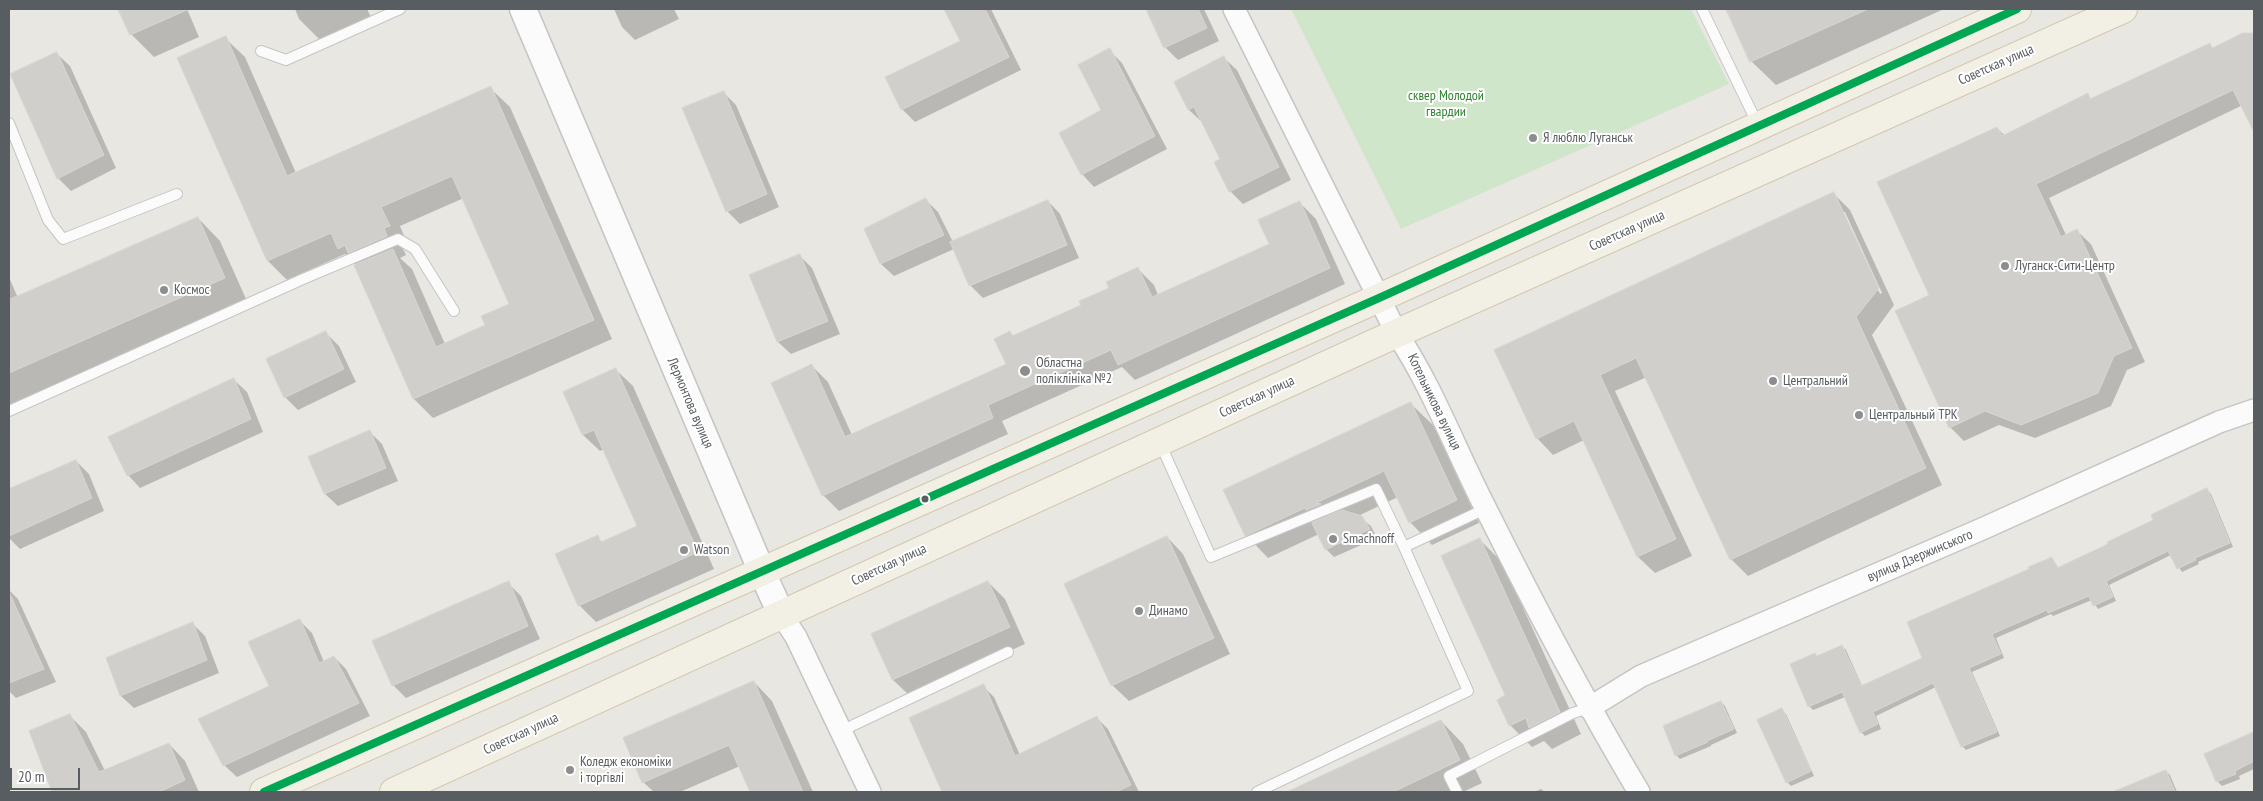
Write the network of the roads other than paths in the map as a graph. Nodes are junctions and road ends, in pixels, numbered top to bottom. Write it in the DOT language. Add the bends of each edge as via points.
graph roads {
  1 [pos="400,9"];
  2 [pos="523,9"];
  3 [pos="1234,9"];
  4 [pos="1702,9"];
  5 [pos="2017,9"];
  6 [pos="2124,9"];
  7 [pos="262,51"];
  8 [pos="9,123"];
  9 [pos="1759,126"];
  10 [pos="177,194"];
  11 [pos="1379,298"];
  12 [pos="454,311"];
  13 [pos="1397,334"];
  14 [pos="2254,410"];
  15 [pos="9,411"];
  16 [pos="1160,442"];
  17 [pos="1485,509"];
  18 [pos="1404,547"];
  19 [pos="762,572"];
  20 [pos="782,614"];
  21 [pos="1008,652"];
  22 [pos="1589,708"];
  23 [pos="841,731"];
  24 [pos="264,792"];
  25 [pos="394,792"];
  26 [pos="870,792"];
  27 [pos="1258,792"];
  28 [pos="1457,792"];
  29 [pos="1639,792"];
  1 -- 7 [label="lane" via="286,60"];
  2 -- 19 [label="street, Лермонтова вулиця"];
  3 -- 11 [label="street, Котельникова вулиця"];
  4 -- 9 [label="lane"];
  5 -- 9 [label="main road"];
  6 -- 13 [label="main road, Советская улица"];
  8 -- 10 [label="lane" via="48,220 62,240"];
  9 -- 11 [label="main road"];
  11 -- 13 [label="street, Котельникова вулиця"];
  11 -- 19 [label="main road"];
  12 -- 15 [label="lane" via="415,249 398,239"];
  13 -- 16 [label="main road, Советская улица"];
  13 -- 17 [label="street, Котельникова вулиця" via="1429,390"];
  14 -- 22 [label="street, вулиця Дзержинського" via="2219,422 1982,529 1641,676"];
  16 -- 18 [label="lane" via="1211,557 1376,489"];
  16 -- 20 [label="main road, Советская улица"];
  17 -- 18 [label="lane"];
  17 -- 22 [label="street, Котельникова вулиця"];
  18 -- 27 [label="lane" via="1468,691"];
  19 -- 20 [label="street, Лермонтова вулиця"];
  19 -- 24 [label="main road"];
  20 -- 23 [label="street, Лермонтова вулиця"];
  20 -- 25 [label="main road, Советская улица"];
  21 -- 23 [label="lane"];
  22 -- 28 [label="lane" via="1449,776"];
  22 -- 29 [label="street, Котельникова вулиця"];
  23 -- 26 [label="street, Лермонтова вулиця"];
}
